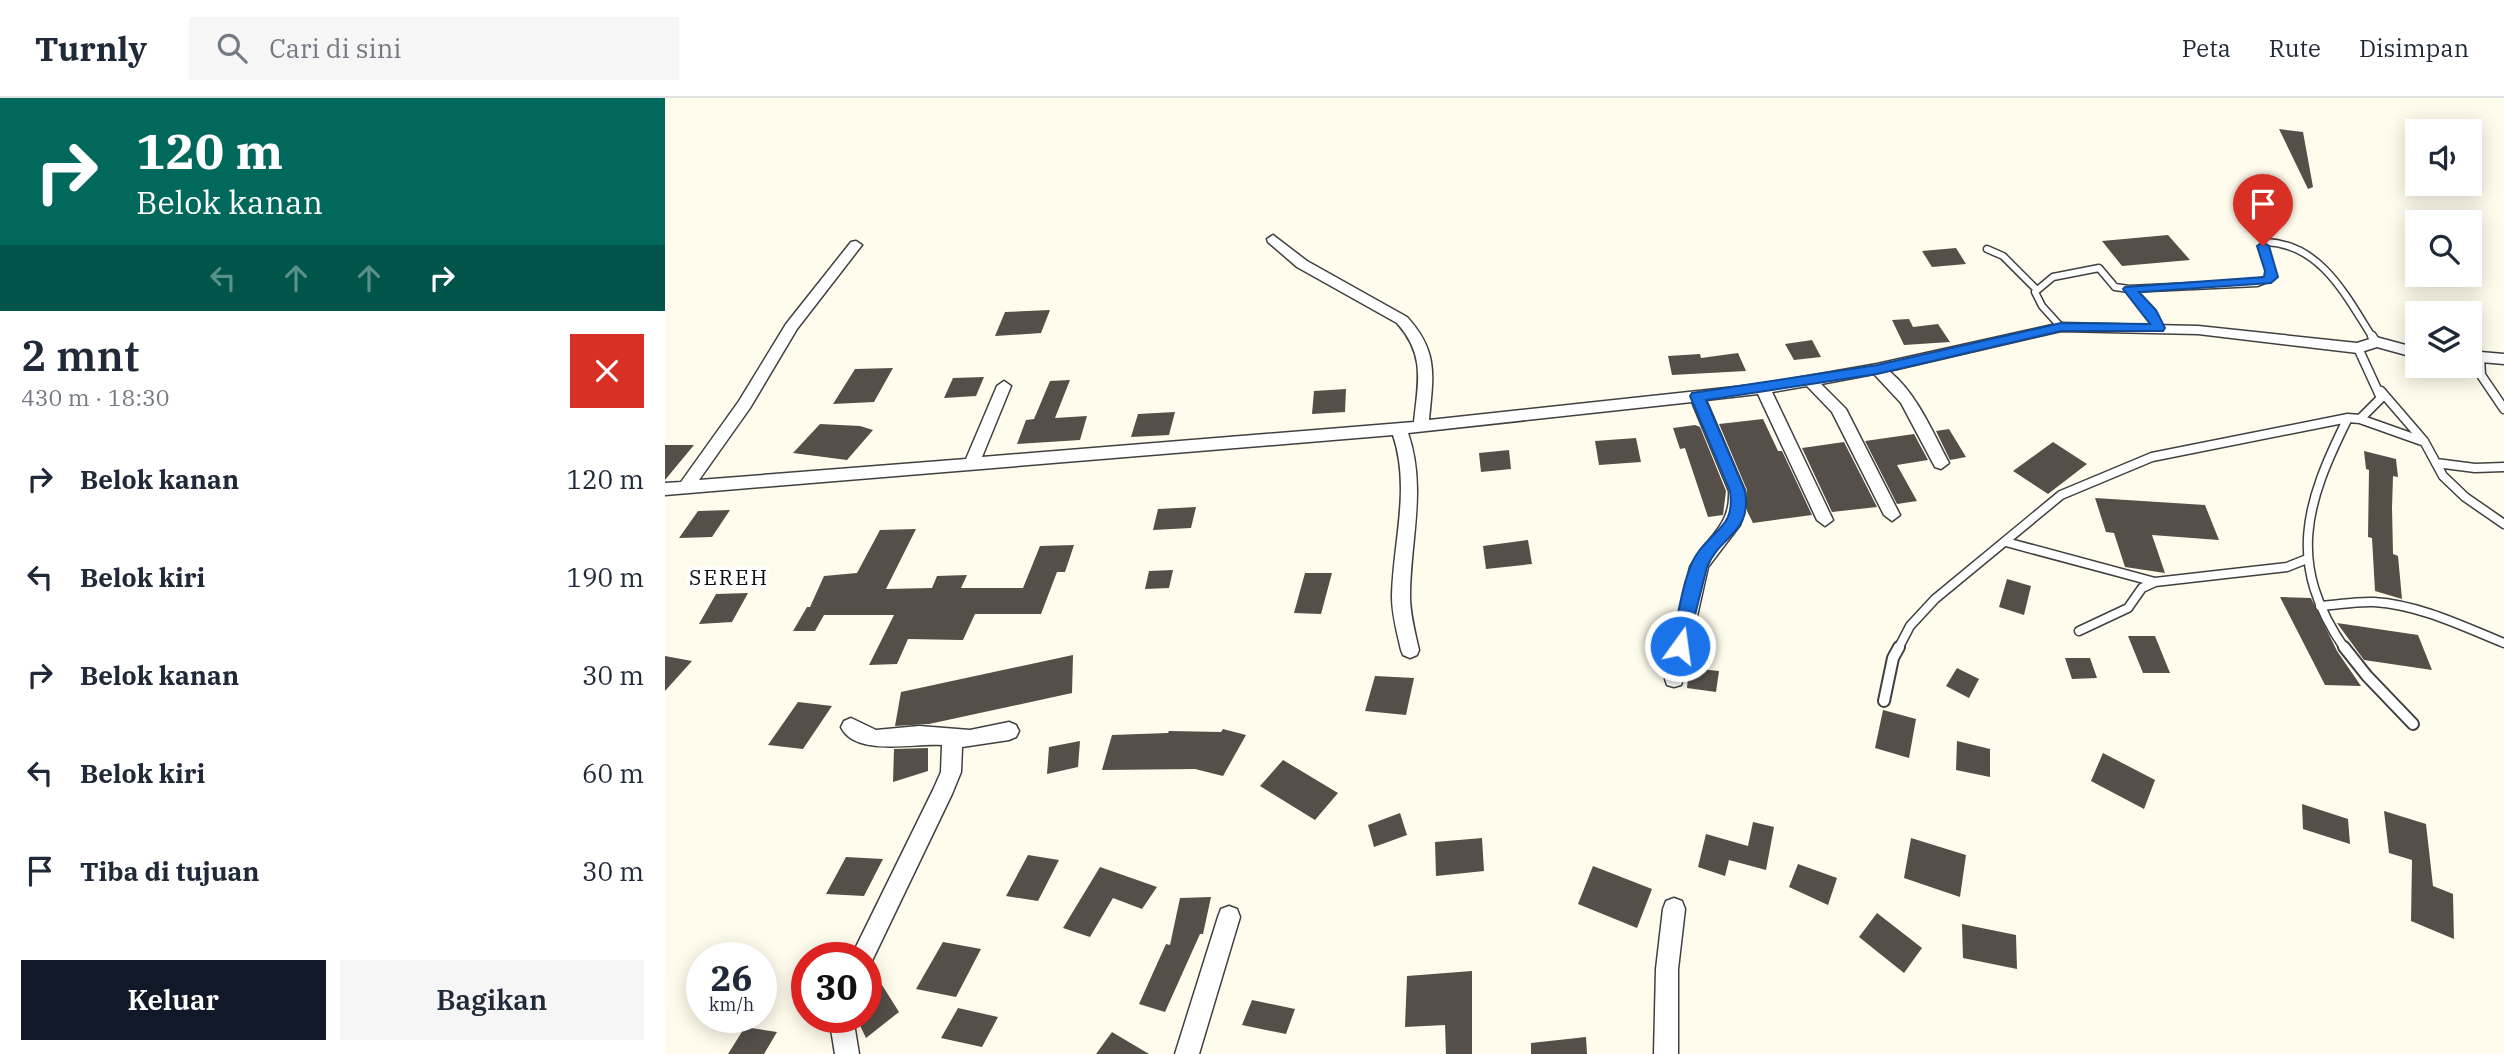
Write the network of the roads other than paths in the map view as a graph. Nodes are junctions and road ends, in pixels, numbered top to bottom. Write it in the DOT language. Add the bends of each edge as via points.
graph roads {
  1 [pos="1273,239"];
  2 [pos="856,245"];
  3 [pos="1987,249"];
  4 [pos="2035,288"];
  5 [pos="2129,289"];
  6 [pos="2061,327"];
  7 [pos="2158,328"];
  8 [pos="2376,342"];
  9 [pos="2358,348"];
  10 [pos="2405,350"];
  11 [pos="2482,357"];
  12 [pos="2504,359"];
  13 [pos="1877,369"];
  14 [pos="2482,376"];
  15 [pos="1809,380"];
  16 [pos="1004,386"];
  17 [pos="1763,389"];
  18 [pos="2380,390"];
  19 [pos="1697,396"];
  20 [pos="2504,409"];
  21 [pos="2348,418"];
  22 [pos="2360,419"];
  23 [pos="1421,425"];
  24 [pos="1399,429"];
  25 [pos="2424,441"];
  26 [pos="1941,463"];
  27 [pos="2436,463"];
  28 [pos="971,465"];
  29 [pos="2504,467"];
  30 [pos="685,488"];
  31 [pos="665,489"];
  32 [pos="1892,515"];
  33 [pos="1825,520"];
  34 [pos="2504,524"];
  35 [pos="2006,542"];
  36 [pos="2307,559"];
  37 [pos="2155,582"];
  38 [pos="2320,606"];
  39 [pos="2079,631"];
  40 [pos="2504,643"];
  41 [pos="1410,649"];
  42 [pos="1674,679"];
  43 [pos="1884,701"];
  44 [pos="2413,724"];
  45 [pos="851,727"];
  46 [pos="1009,731"];
  47 [pos="952,739"];
  48 [pos="1674,909"];
  49 [pos="1229,917"];
  50 [pos="869,942"];
  51 [pos="844,1033"];
  52 [pos="847,1054"];
  53 [pos="1187,1054"];
  54 [pos="1667,1054"];
  1 -- 23 [label="street" via="1302,264 1402,320 1415,332 1426,353"];
  2 -- 30 [label="street" via="791,327 745,404"];
  3 -- 4 [label="lane" via="2007,256 2021,278"];
  4 -- 5 [label="lane" via="2042,282 2099,268 2115,287"];
  4 -- 6 [label="lane" via="2042,306"];
  5 -- 7 [label="lane"];
  5 -- 8 [label="lane" via="2267,281 2272,277 2263,246 2272,241 2290,243 2320,264"];
  6 -- 7 [label="street"];
  6 -- 13 [label="street"];
  7 -- 9 [label="street"];
  8 -- 9 [label="street"];
  8 -- 10 [label="street"];
  9 -- 18 [label="lane"];
  11 -- 12 [label="street"];
  13 -- 15 [label="street"];
  13 -- 26 [label="street" via="1907,399"];
  14 -- 20 [label="lane"];
  15 -- 17 [label="street"];
  15 -- 32 [label="street" via="1838,409"];
  16 -- 28 [label="street"];
  17 -- 19 [label="street"];
  17 -- 33 [label="street"];
  18 -- 22 [label="lane" via="2381,398"];
  18 -- 25 [label="lane"];
  19 -- 23 [label="street"];
  19 -- 42 [label="street" via="1740,505 1738,519 1699,567"];
  21 -- 22 [label="lane"];
  21 -- 35 [label="lane" via="2152,457 2118,468 2061,495"];
  21 -- 36 [label="lane" via="2323,477 2306,541"];
  22 -- 25 [label="lane"];
  23 -- 24 [label="street"];
  24 -- 28 [label="street"];
  24 -- 41 [label="street" via="1410,471 1401,593"];
  25 -- 27 [label="lane"];
  27 -- 29 [label="lane"];
  27 -- 34 [label="lane" via="2465,498"];
  28 -- 30 [label="street"];
  30 -- 31 [label="street"];
  35 -- 37 [label="lane"];
  35 -- 43 [label="lane" via="1935,598 1910,625 1892,658"];
  36 -- 37 [label="lane" via="2287,568"];
  36 -- 38 [label="lane"];
  37 -- 39 [label="lane" via="2142,587 2128,608"];
  38 -- 40 [label="lane" via="2373,602 2403,606"];
  38 -- 44 [label="lane" via="2342,647 2373,686"];
  45 -- 47 [label="street" via="874,739"];
  46 -- 47 [label="street"];
  47 -- 50 [label="street" via="951,772"];
  48 -- 54 [label="street" via="1667,969"];
  49 -- 53 [label="street"];
  51 -- 52 [label="street"];
}
